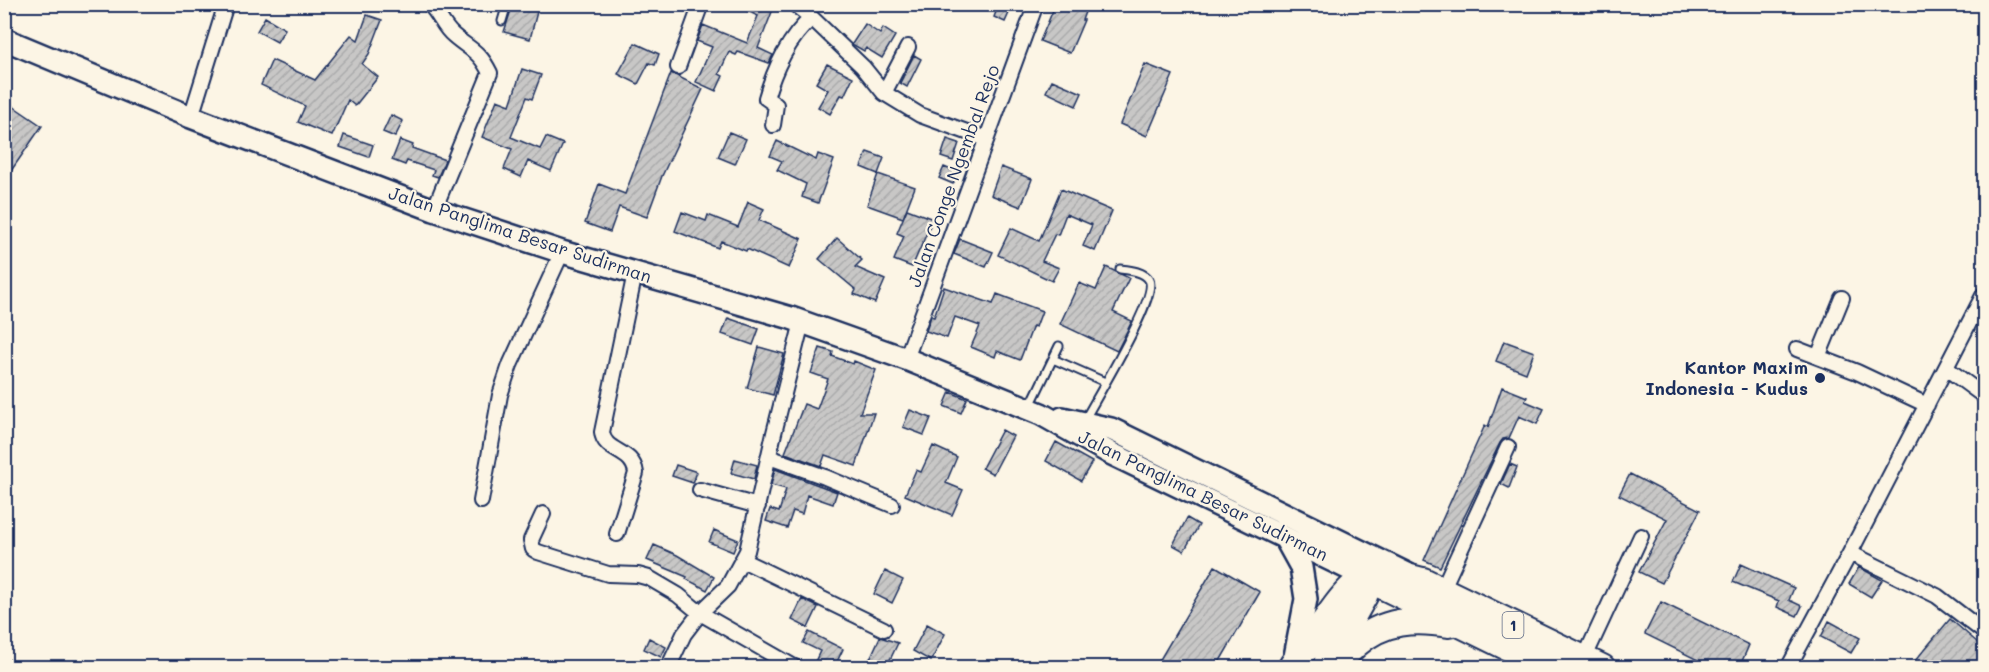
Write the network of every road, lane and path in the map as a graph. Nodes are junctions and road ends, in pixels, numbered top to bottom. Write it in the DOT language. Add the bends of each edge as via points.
graph roads {
  1 [pos="7,4"];
  2 [pos="226,4"];
  3 [pos="429,4"];
  4 [pos="507,4"];
  5 [pos="701,4"];
  6 [pos="1036,4"];
  7 [pos="797,6"];
  8 [pos="4,12"];
  9 [pos="812,18"];
  10 [pos="502,21"];
  11 [pos="4,39"];
  12 [pos="908,47"];
  13 [pos="678,67"];
  14 [pos="884,93"];
  15 [pos="191,117"];
  16 [pos="773,125"];
  17 [pos="986,139"];
  18 [pos="434,210"];
  19 [pos="562,252"];
  20 [pos="1120,269"];
  21 [pos="635,273"];
  22 [pos="1984,294"];
  23 [pos="1842,298"];
  24 [pos="802,322"];
  25 [pos="1059,346"];
  26 [pos="1797,349"];
  27 [pos="1818,357"];
  28 [pos="906,359"];
  29 [pos="1053,359"];
  30 [pos="1946,368"];
  31 [pos="1105,382"];
  32 [pos="1984,396"];
  33 [pos="1927,405"];
  34 [pos="1035,411"];
  35 [pos="1083,423"];
  36 [pos="1508,447"];
  37 [pos="769,457"];
  38 [pos="700,490"];
  39 [pos="482,501"];
  40 [pos="891,505"];
  41 [pos="758,506"];
  42 [pos="543,514"];
  43 [pos="617,534"];
  44 [pos="1326,534"];
  45 [pos="1641,536"];
  46 [pos="1286,538"];
  47 [pos="1850,553"];
  48 [pos="742,561"];
  49 [pos="1366,577"];
  50 [pos="1432,586"];
  51 [pos="700,613"];
  52 [pos="884,629"];
  53 [pos="1473,629"];
  54 [pos="1984,632"];
  55 [pos="1593,663"];
  56 [pos="1293,665"];
  57 [pos="668,668"];
  58 [pos="796,668"];
  59 [pos="1325,668"];
  60 [pos="1333,668"];
  61 [pos="1551,668"];
  62 [pos="1788,668"];
  1 -- 8 [label="lane"];
  2 -- 15 [label="street"];
  3 -- 18 [label="street" via="452,34 484,60 490,73"];
  4 -- 10 [label="lane"];
  5 -- 13 [label="street"];
  6 -- 17 [label="street, Jalan Conge Ngembal Rejo"];
  7 -- 9 [label="street"];
  9 -- 14 [label="street"];
  9 -- 16 [label="street" via="795,37 773,77 766,99 776,105"];
  11 -- 15 [label="main road, Jalan Panglima Besar Sudirman"];
  12 -- 14 [label="street"];
  14 -- 17 [label="street" via="921,115"];
  15 -- 18 [label="main road, Jalan Panglima Besar Sudirman"];
  17 -- 28 [label="street, Jalan Conge Ngembal Rejo"];
  18 -- 19 [label="main road, Jalan Panglima Besar Sudirman"];
  19 -- 21 [label="main road, Jalan Panglima Besar Sudirman"];
  19 -- 39 [label="street" via="500,395"];
  20 -- 31 [label="lane" via="1140,272 1149,279 1151,288 1137,326"];
  21 -- 24 [label="main road, Jalan Panglima Besar Sudirman"];
  21 -- 43 [label="street" via="602,432 607,444 630,458 635,466"];
  22 -- 30 [label="street"];
  23 -- 27 [label="street"];
  24 -- 28 [label="main road, Jalan Panglima Besar Sudirman"];
  24 -- 37 [label="street"];
  25 -- 29 [label="lane"];
  26 -- 27 [label="street"];
  27 -- 33 [label="street"];
  28 -- 34 [label="main road, Jalan Panglima Besar Sudirman"];
  29 -- 31 [label="lane"];
  29 -- 34 [label="lane"];
  30 -- 32 [label="street"];
  30 -- 33 [label="street"];
  31 -- 35 [label="lane"];
  33 -- 47 [label="street"];
  34 -- 35 [label="main road, Jalan Panglima Besar Sudirman"];
  34 -- 46 [label="main road, Jalan Panglima Besar Sudirman" via="1110,453"];
  35 -- 44 [label="main road, Jalan Panglima Besar Sudirman" via="1111,429"];
  36 -- 50 [label="street"];
  37 -- 40 [label="street"];
  37 -- 41 [label="street"];
  38 -- 41 [label="street"];
  41 -- 48 [label="street"];
  42 -- 51 [label="street" via="531,540 538,552 608,574 643,576 678,595"];
  44 -- 49 [label="main road" via="1348,552"];
  44 -- 50 [label="main road"];
  45 -- 55 [label="street"];
  46 -- 49 [label="main road, Jalan Panglima Besar Sudirman"];
  46 -- 56 [label="main road" via="1301,567 1306,599"];
  47 -- 54 [label="street" via="1937,596"];
  47 -- 62 [label="street"];
  48 -- 51 [label="street" via="728,586"];
  48 -- 52 [label="street"];
  49 -- 50 [label="highway" via="1391,574"];
  49 -- 53 [label="highway, 1"];
  49 -- 56 [label="highway" via="1334,609"];
  49 -- 59 [label="highway" via="1365,596"];
  50 -- 55 [label="highway, 1"];
  51 -- 57 [label="street" via="684,634"];
  51 -- 58 [label="street"];
  53 -- 60 [label="highway, 1" via="1433,622 1390,623 1356,643"];
  53 -- 61 [label="highway, 1"];
}
